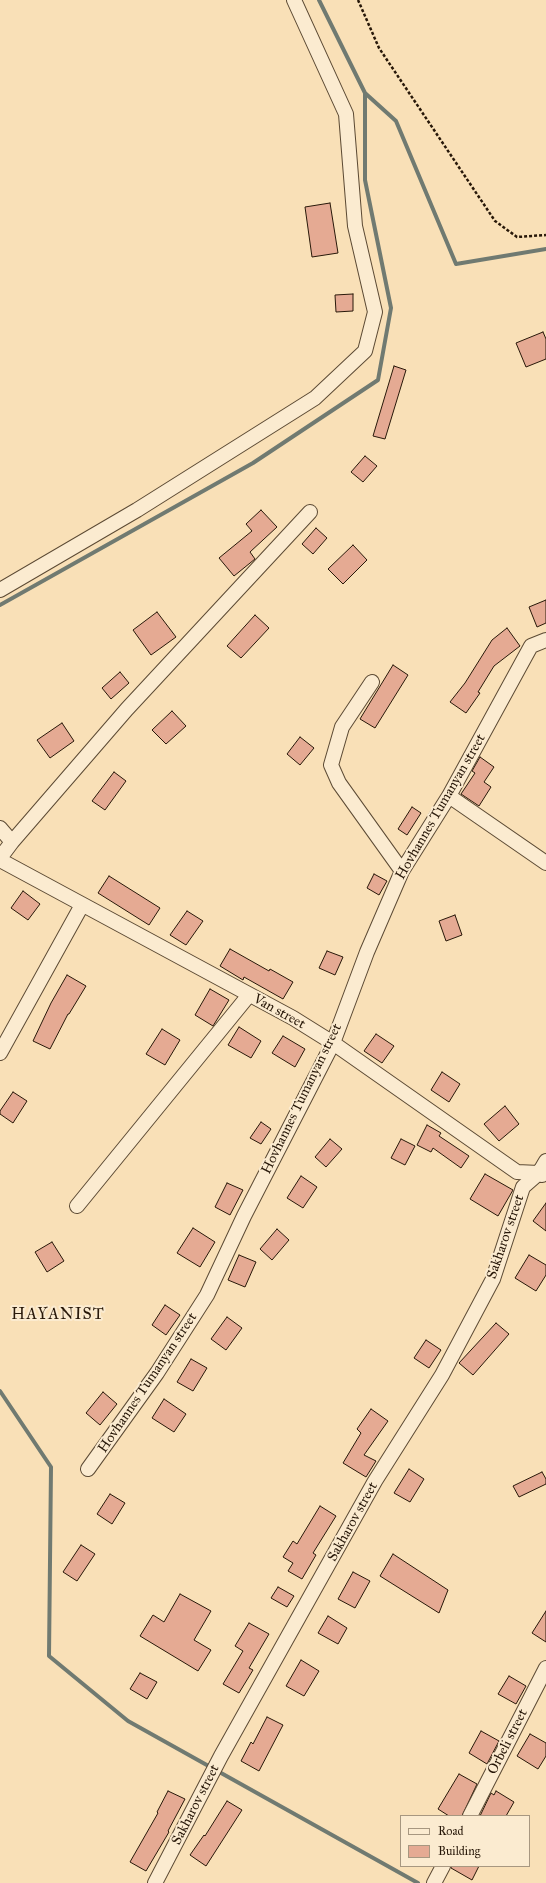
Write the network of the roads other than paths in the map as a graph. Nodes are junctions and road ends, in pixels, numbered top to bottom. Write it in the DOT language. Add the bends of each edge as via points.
graph roads {
  1 [pos="294,0"];
  2 [pos="310,512"];
  3 [pos="0,590"];
  4 [pos="546,640"];
  5 [pos="372,682"];
  6 [pos="449,796"];
  7 [pos="0,828"];
  8 [pos="12,842"];
  9 [pos="0,859"];
  10 [pos="546,863"];
  11 [pos="402,871"];
  12 [pos="82,905"];
  13 [pos="249,995"];
  14 [pos="333,1043"];
  15 [pos="0,1053"];
  16 [pos="544,1171"];
  17 [pos="77,1206"];
  18 [pos="88,1469"];
  19 [pos="546,1668"];
  20 [pos="471,1815"];
  21 [pos="442,1867"];
  22 [pos="155,1883"];
  23 [pos="434,1883"];
  1 -- 3 [label="street" via="346,114 355,226 375,312 365,351 315,398 137,510"];
  2 -- 8 [label="street" via="127,709"];
  4 -- 6 [label="street, Hovhannes Tumanyan street" via="531,646"];
  5 -- 11 [label="street" via="342,727 331,765 339,782"];
  6 -- 10 [label="street"];
  6 -- 11 [label="street, Hovhannes Tumanyan street"];
  7 -- 8 [label="street"];
  8 -- 9 [label="street"];
  9 -- 12 [label="street, Van street"];
  11 -- 14 [label="street, Hovhannes Tumanyan street"];
  12 -- 13 [label="street, Van street"];
  12 -- 15 [label="street"];
  13 -- 14 [label="street, Van street"];
  13 -- 17 [label="street"];
  14 -- 16 [label="street, Van street" via="517,1172"];
  14 -- 18 [label="street, Hovhannes Tumanyan street" via="244,1216 208,1295 157,1373"];
  16 -- 22 [label="street, Sakharov street" via="524,1187 493,1279 442,1375 375,1481 217,1763"];
  19 -- 20 [label="street, Orbeli street"];
  21 -- 23 [label="street"];
}
